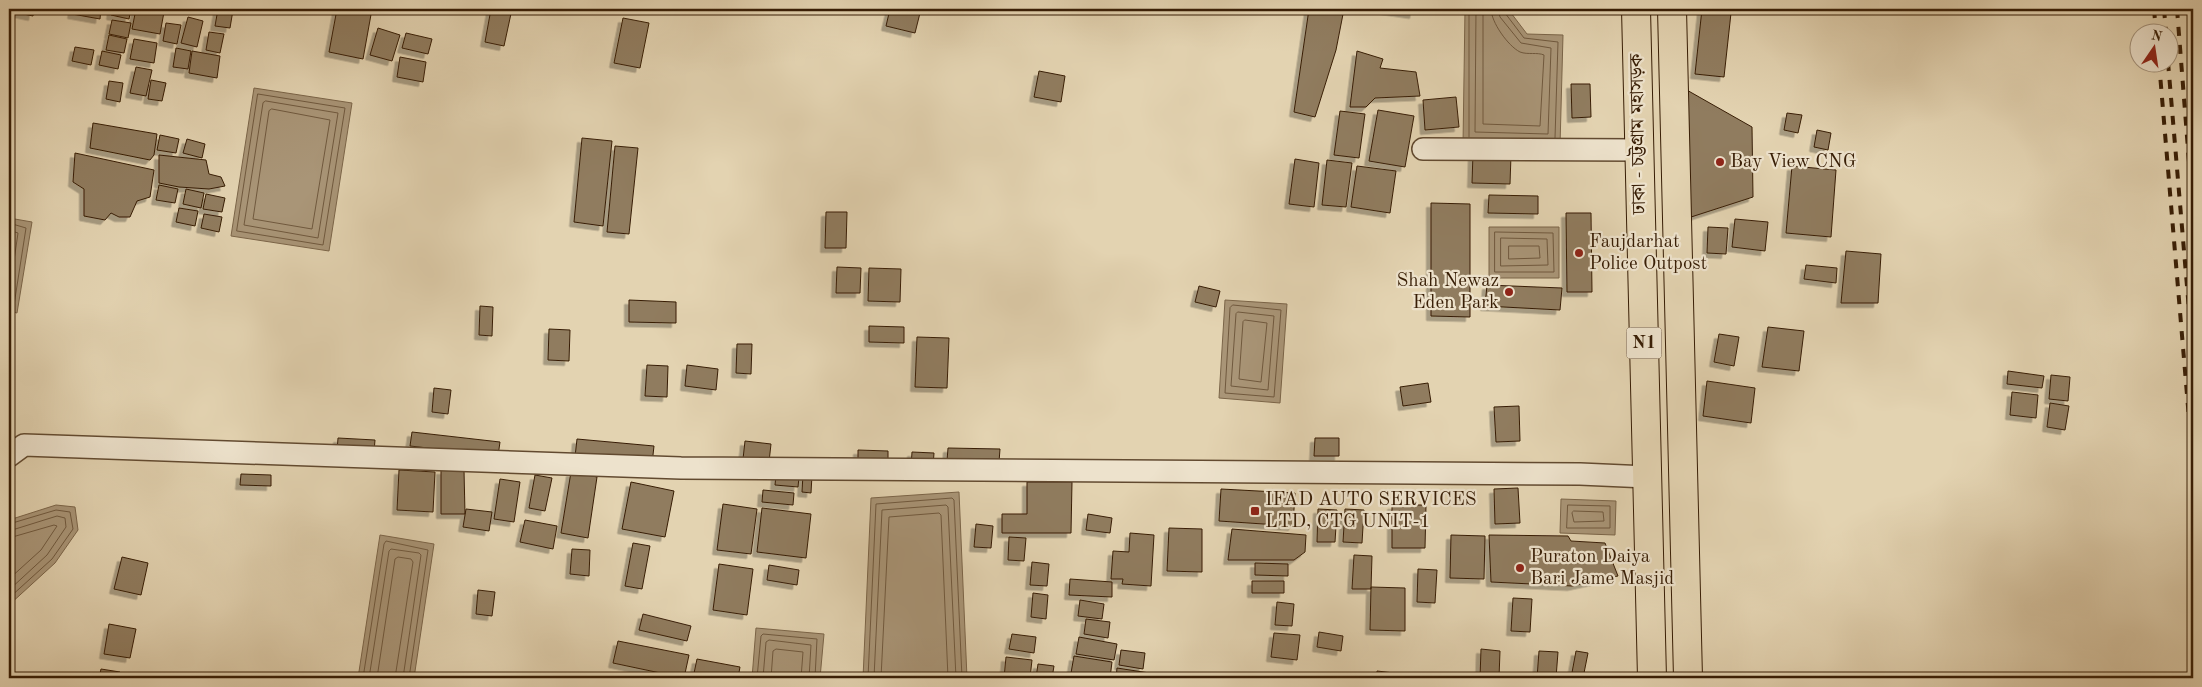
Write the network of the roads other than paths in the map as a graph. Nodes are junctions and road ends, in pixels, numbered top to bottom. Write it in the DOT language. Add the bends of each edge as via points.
graph roads {
  1 [pos="1636,9"];
  2 [pos="1672,9"];
  3 [pos="1423,149"];
  4 [pos="1639,150"];
  5 [pos="14,449"];
  6 [pos="1647,477"];
  7 [pos="1652,678"];
  8 [pos="1688,678"];
  1 -- 4 [label="highway, ঢাকা - চট্টগ্রাম মহাসড়ক / N1"];
  2 -- 8 [label="highway, ঢাকা - চট্টগ্রাম মহাসড়ক / N1"];
  3 -- 4 [label="street"];
  4 -- 6 [label="highway, ঢাকা - চট্টগ্রাম মহাসড়ক / N1"];
  5 -- 6 [label="street" via="681,468"];
  6 -- 7 [label="highway, ঢাকা - চট্টগ্রাম মহাসড়ক / N1"];
}
